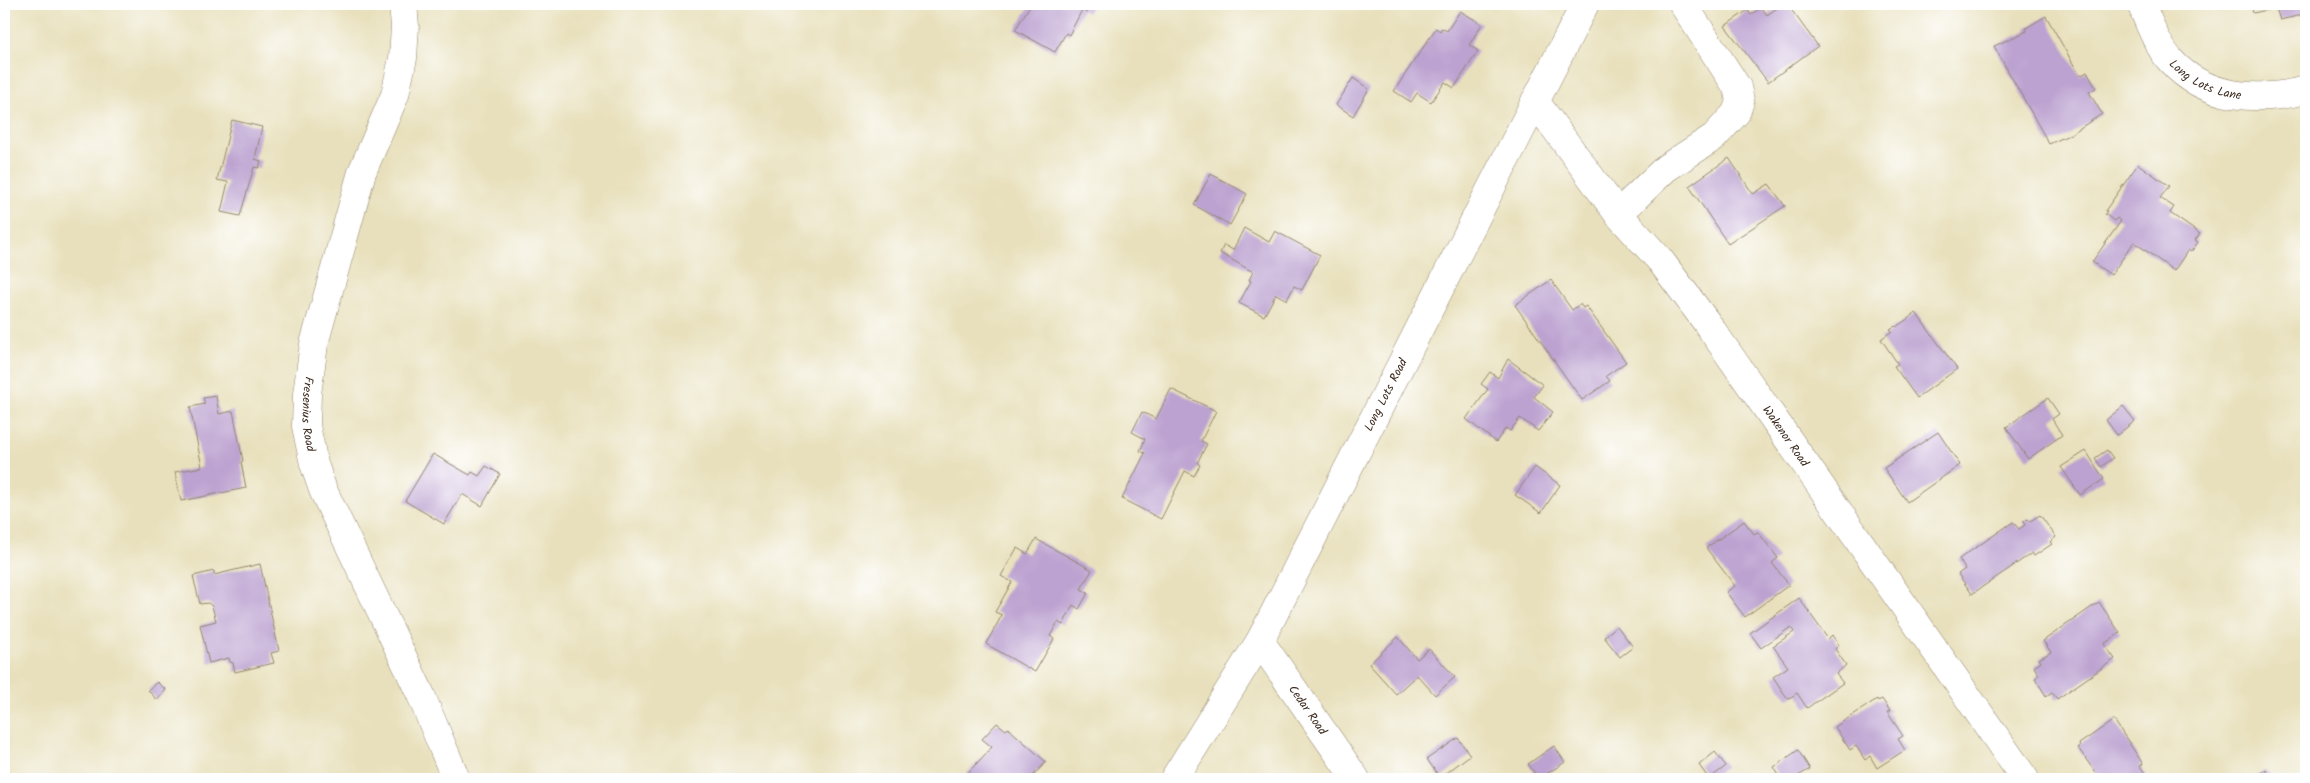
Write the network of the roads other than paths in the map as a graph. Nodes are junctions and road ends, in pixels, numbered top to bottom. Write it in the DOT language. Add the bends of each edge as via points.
graph roads {
  1 [pos="403,4"];
  2 [pos="1585,4"];
  3 [pos="1684,4"];
  4 [pos="2141,4"];
  5 [pos="2306,90"];
  6 [pos="1535,100"];
  7 [pos="1618,214"];
  8 [pos="1260,641"];
  9 [pos="456,779"];
  10 [pos="1174,779"];
  11 [pos="1356,779"];
  12 [pos="2025,779"];
  1 -- 9 [label="street, Fresenius Road" via="404,50 399,76 362,172 314,344 306,426 323,490 421,695"];
  2 -- 6 [label="street, Long Lots Road"];
  3 -- 7 [label="street" via="1737,87 1740,101 1736,114 1714,136 1666,168"];
  4 -- 5 [label="street, Long Lots Lane" via="2170,60 2188,78 2201,85 2235,95 2268,97"];
  6 -- 7 [label="street, Wakenor Road"];
  6 -- 8 [label="street, Long Lots Road"];
  7 -- 12 [label="street, Wakenor Road" via="1660,260 1707,323"];
  8 -- 10 [label="street, Long Lots Road"];
  8 -- 11 [label="street, Cedar Road"];
}
